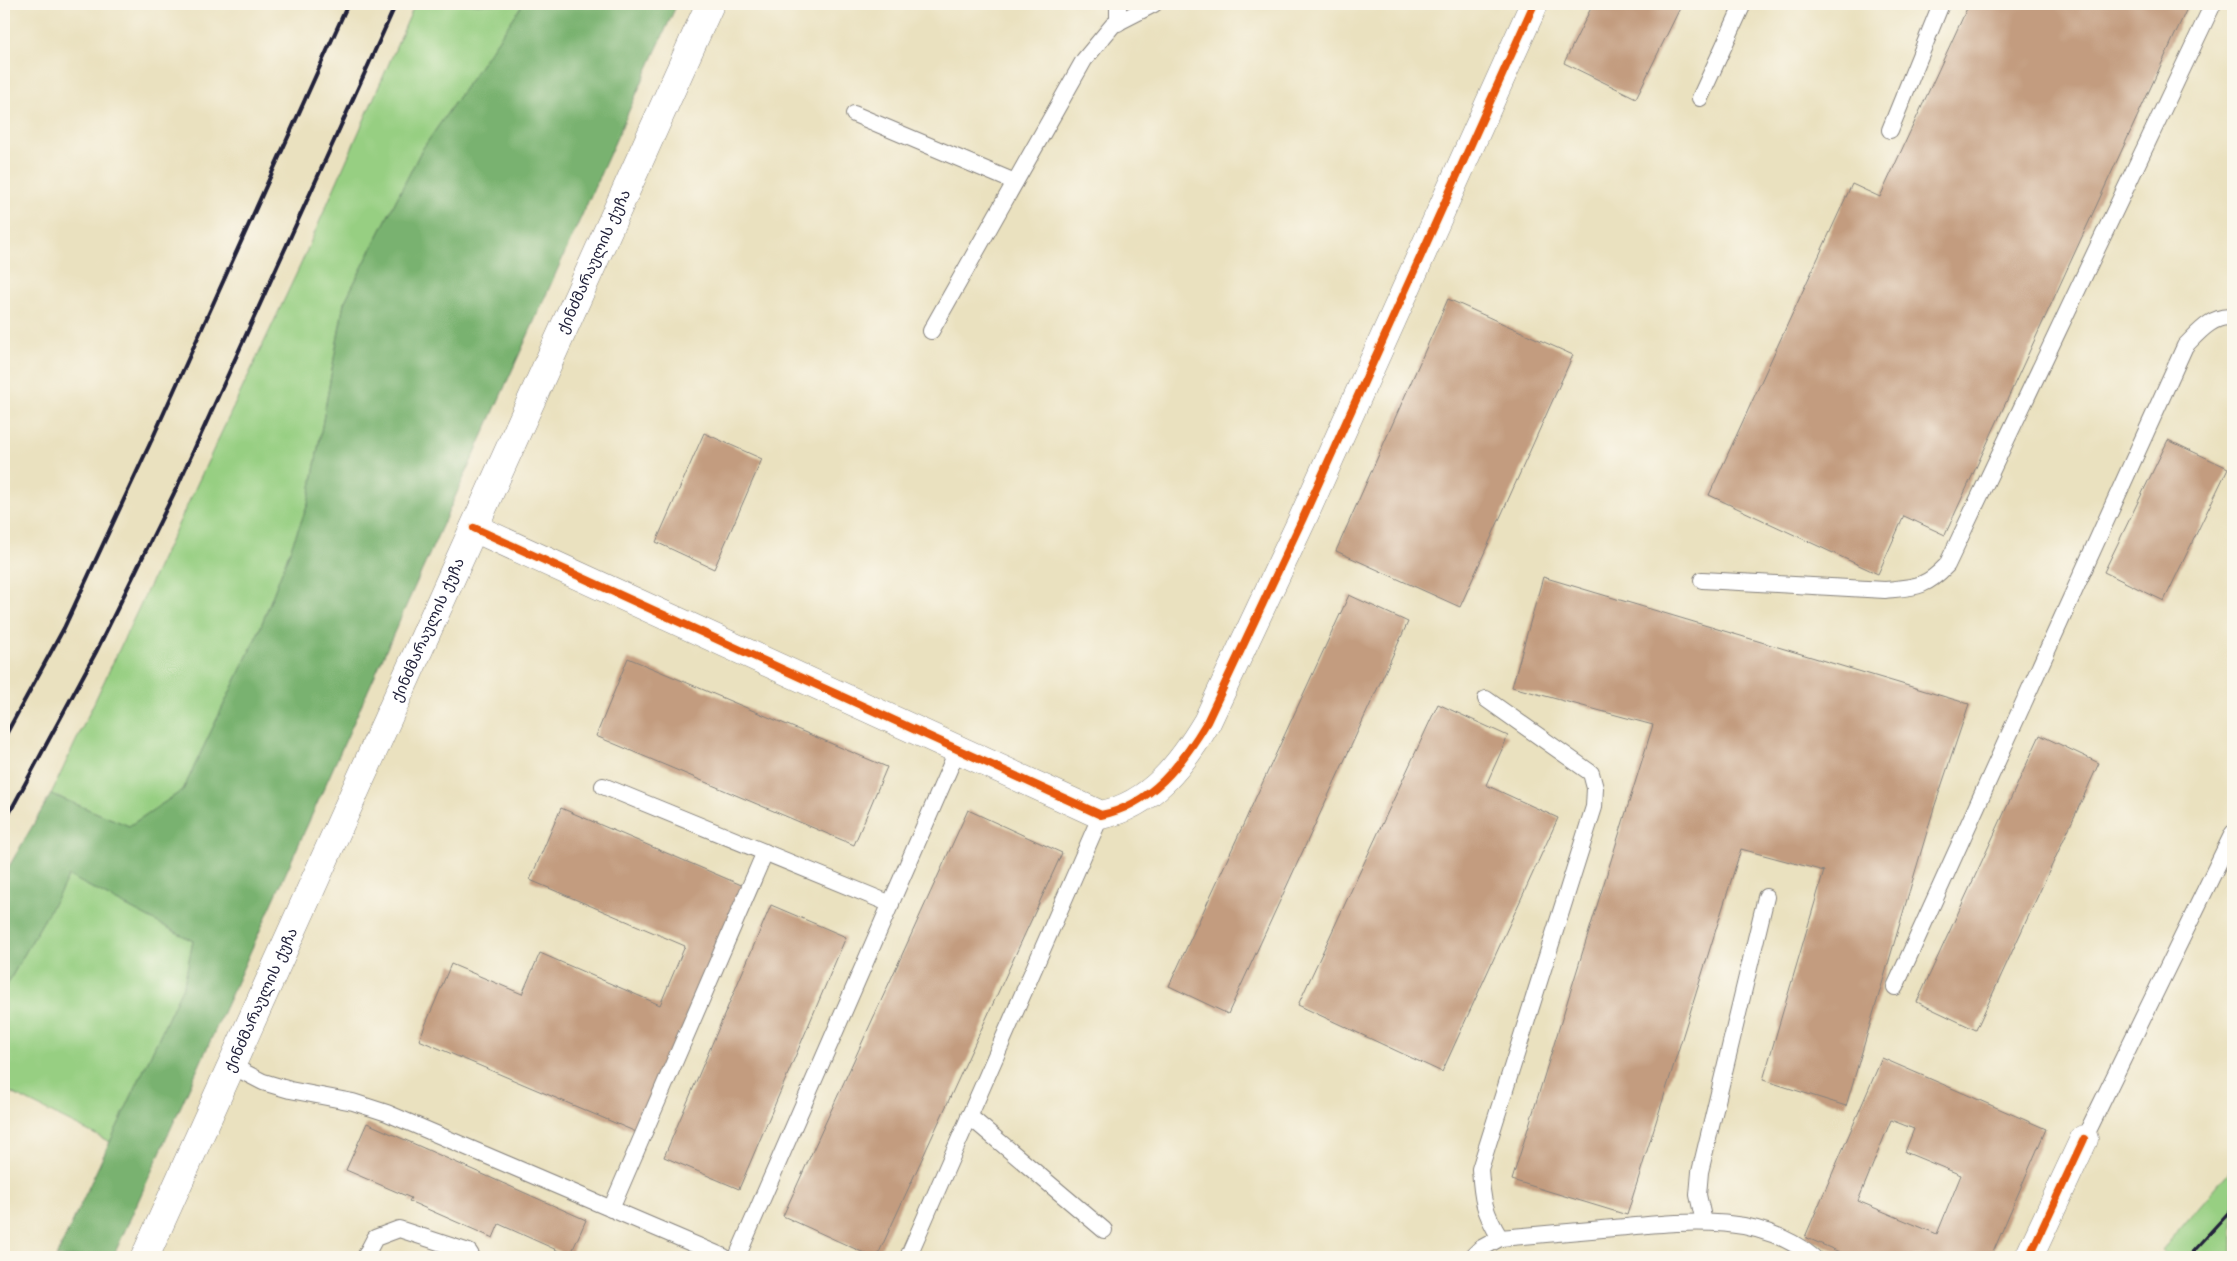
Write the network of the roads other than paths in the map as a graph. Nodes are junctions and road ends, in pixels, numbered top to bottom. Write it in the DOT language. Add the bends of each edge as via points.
graph roads {
  1 [pos="710,4"];
  2 [pos="1118,4"];
  3 [pos="1154,4"];
  4 [pos="1534,4"];
  5 [pos="1744,4"];
  6 [pos="1941,4"];
  7 [pos="2214,4"];
  8 [pos="1118,22"];
  9 [pos="1700,98"];
  10 [pos="854,114"];
  11 [pos="1890,130"];
  12 [pos="1015,182"];
  13 [pos="2233,318"];
  14 [pos="931,331"];
  15 [pos="474,528"];
  16 [pos="1702,580"];
  17 [pos="1486,699"];
  18 [pos="957,751"];
  19 [pos="603,786"];
  20 [pos="1101,816"];
  21 [pos="2233,833"];
  22 [pos="764,852"];
  23 [pos="1766,897"];
  24 [pos="890,904"];
  25 [pos="1895,987"];
  26 [pos="232,1066"];
  27 [pos="969,1116"];
  28 [pos="2084,1139"];
  29 [pos="611,1209"];
  30 [pos="1704,1222"];
  31 [pos="1104,1230"];
  32 [pos="1500,1238"];
  33 [pos="146,1257"];
  34 [pos="365,1257"];
  35 [pos="472,1257"];
  36 [pos="724,1257"];
  37 [pos="737,1257"];
  38 [pos="908,1257"];
  39 [pos="1472,1257"];
  40 [pos="1813,1257"];
  41 [pos="2029,1257"];
  1 -- 15 [label="street, ქინძმარაულის ქუჩა"];
  2 -- 8 [label="lane"];
  3 -- 8 [label="lane"];
  4 -- 20 [label="street" via="1307,509 1207,722 1190,750 1143,799 1121,811"];
  5 -- 9 [label="lane"];
  6 -- 11 [label="lane"];
  7 -- 16 [label="lane" via="1947,565 1931,581 1912,588 1885,590"];
  8 -- 12 [label="lane" via="1084,60"];
  10 -- 12 [label="lane"];
  12 -- 14 [label="lane"];
  13 -- 25 [label="lane" via="2226,316 2206,326 2185,346"];
  15 -- 18 [label="street"];
  15 -- 26 [label="street, ქინძმარაულის ქუჩა"];
  17 -- 32 [label="lane" via="1591,773 1595,788 1594,807 1480,1169 1487,1216"];
  18 -- 20 [label="street"];
  18 -- 24 [label="lane"];
  19 -- 22 [label="lane"];
  20 -- 27 [label="lane"];
  21 -- 28 [label="lane"];
  22 -- 24 [label="lane"];
  22 -- 29 [label="lane"];
  23 -- 30 [label="lane" via="1700,1172 1698,1195"];
  24 -- 37 [label="lane"];
  26 -- 29 [label="lane" via="263,1082 387,1113"];
  26 -- 33 [label="street, ქინძმარაულის ქუჩა"];
  27 -- 31 [label="lane"];
  27 -- 38 [label="lane"];
  28 -- 41 [label="street"];
  29 -- 36 [label="lane"];
  30 -- 32 [label="lane"];
  30 -- 40 [label="lane" via="1743,1226 1773,1234"];
  32 -- 39 [label="lane"];
  34 -- 35 [label="lane" via="375,1238 399,1229 469,1252"];
}
